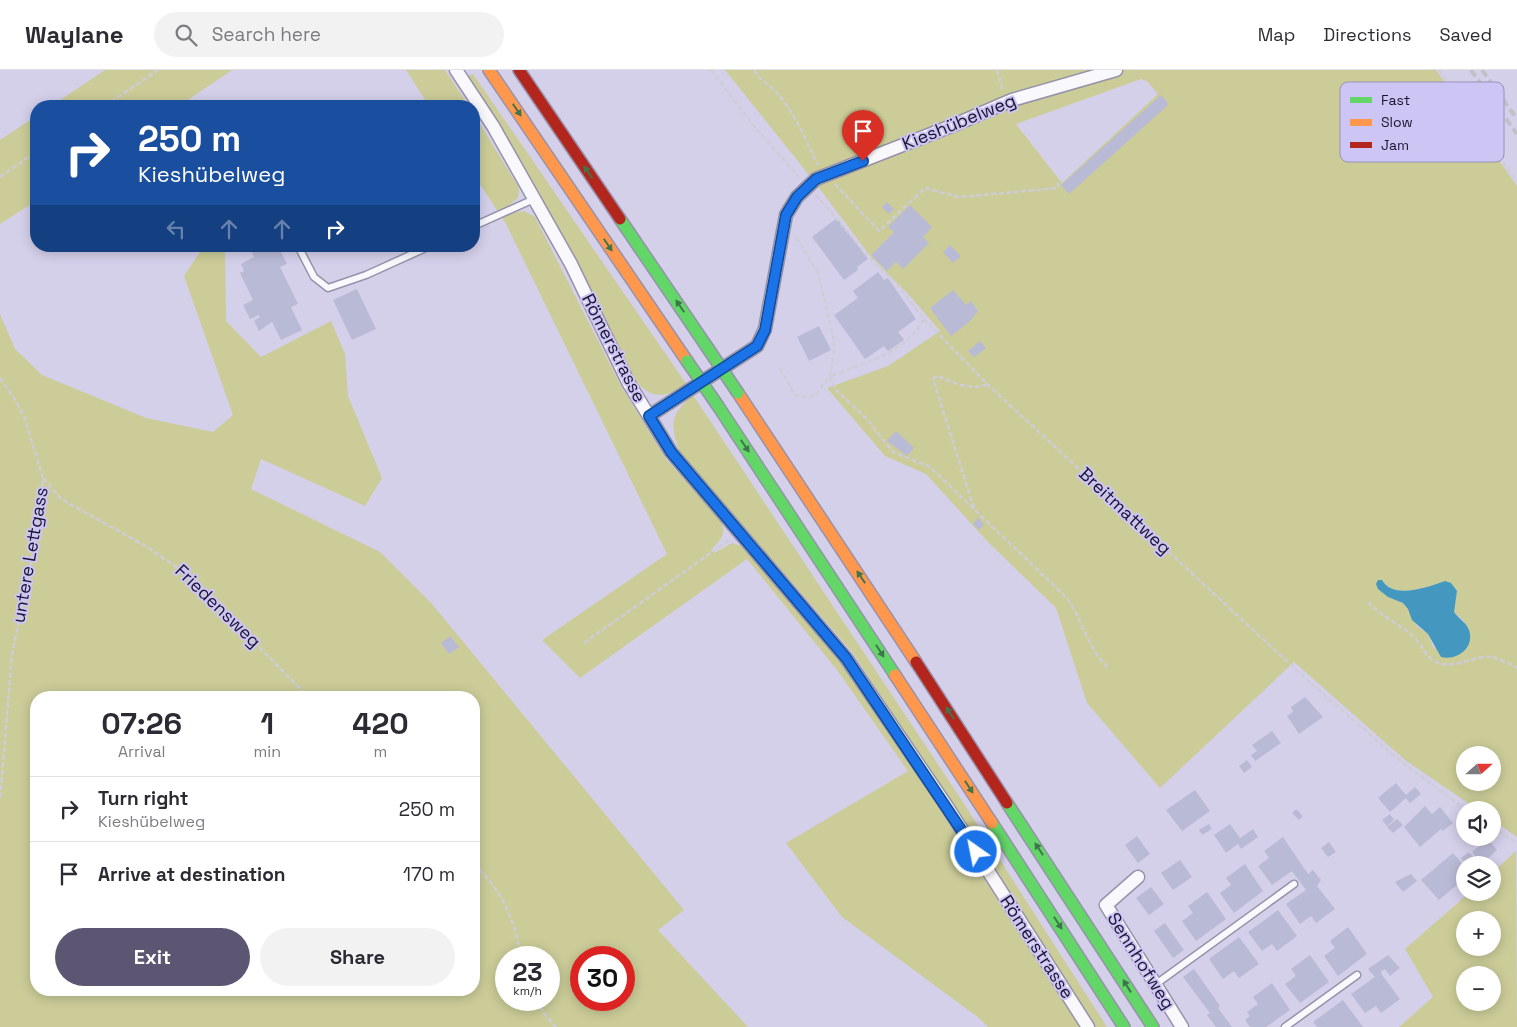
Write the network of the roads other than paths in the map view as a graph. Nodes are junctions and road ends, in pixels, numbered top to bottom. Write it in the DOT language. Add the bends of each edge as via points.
graph roads {
  1 [pos="456,70"];
  2 [pos="489,70"];
  3 [pos="519,70"];
  4 [pos="1116,70"];
  5 [pos="476,100"];
  6 [pos="480,106"];
  7 [pos="534,199"];
  8 [pos="480,223"];
  9 [pos="301,252"];
  10 [pos="417,252"];
  11 [pos="649,416"];
  12 [pos="1138,877"];
  13 [pos="1294,884"];
  14 [pos="1357,975"];
  15 [pos="1156,984"];
  16 [pos="1088,1027"];
  17 [pos="1124,1027"];
  18 [pos="1153,1027"];
  19 [pos="1182,1027"];
  20 [pos="1285,1027"];
  1 -- 5 [label="street, Römerstrasse"];
  2 -- 17 [label="highway, one-way, bridge" via="718,406"];
  18 -- 3 [label="highway, one-way, bridge" via="887,616"];
  4 -- 11 [label="street, Kieshübelweg" via="1007,102 825,176 808,187 786,215 765,330 757,346"];
  6 -- 7 [label="street, Römerstrasse"];
  7 -- 8 [label="lane"];
  7 -- 11 [label="street, Römerstrasse" via="571,264 628,382"];
  9 -- 10 [label="lane" via="314,276 328,288"];
  11 -- 16 [label="street, Römerstrasse" via="671,452 846,658 946,805"];
  12 -- 15 [label="street, Sennhofweg" via="1106,904"];
  13 -- 15 [label="lane"];
  14 -- 20 [label="lane"];
  15 -- 19 [label="street, Sennhofweg"];
}
